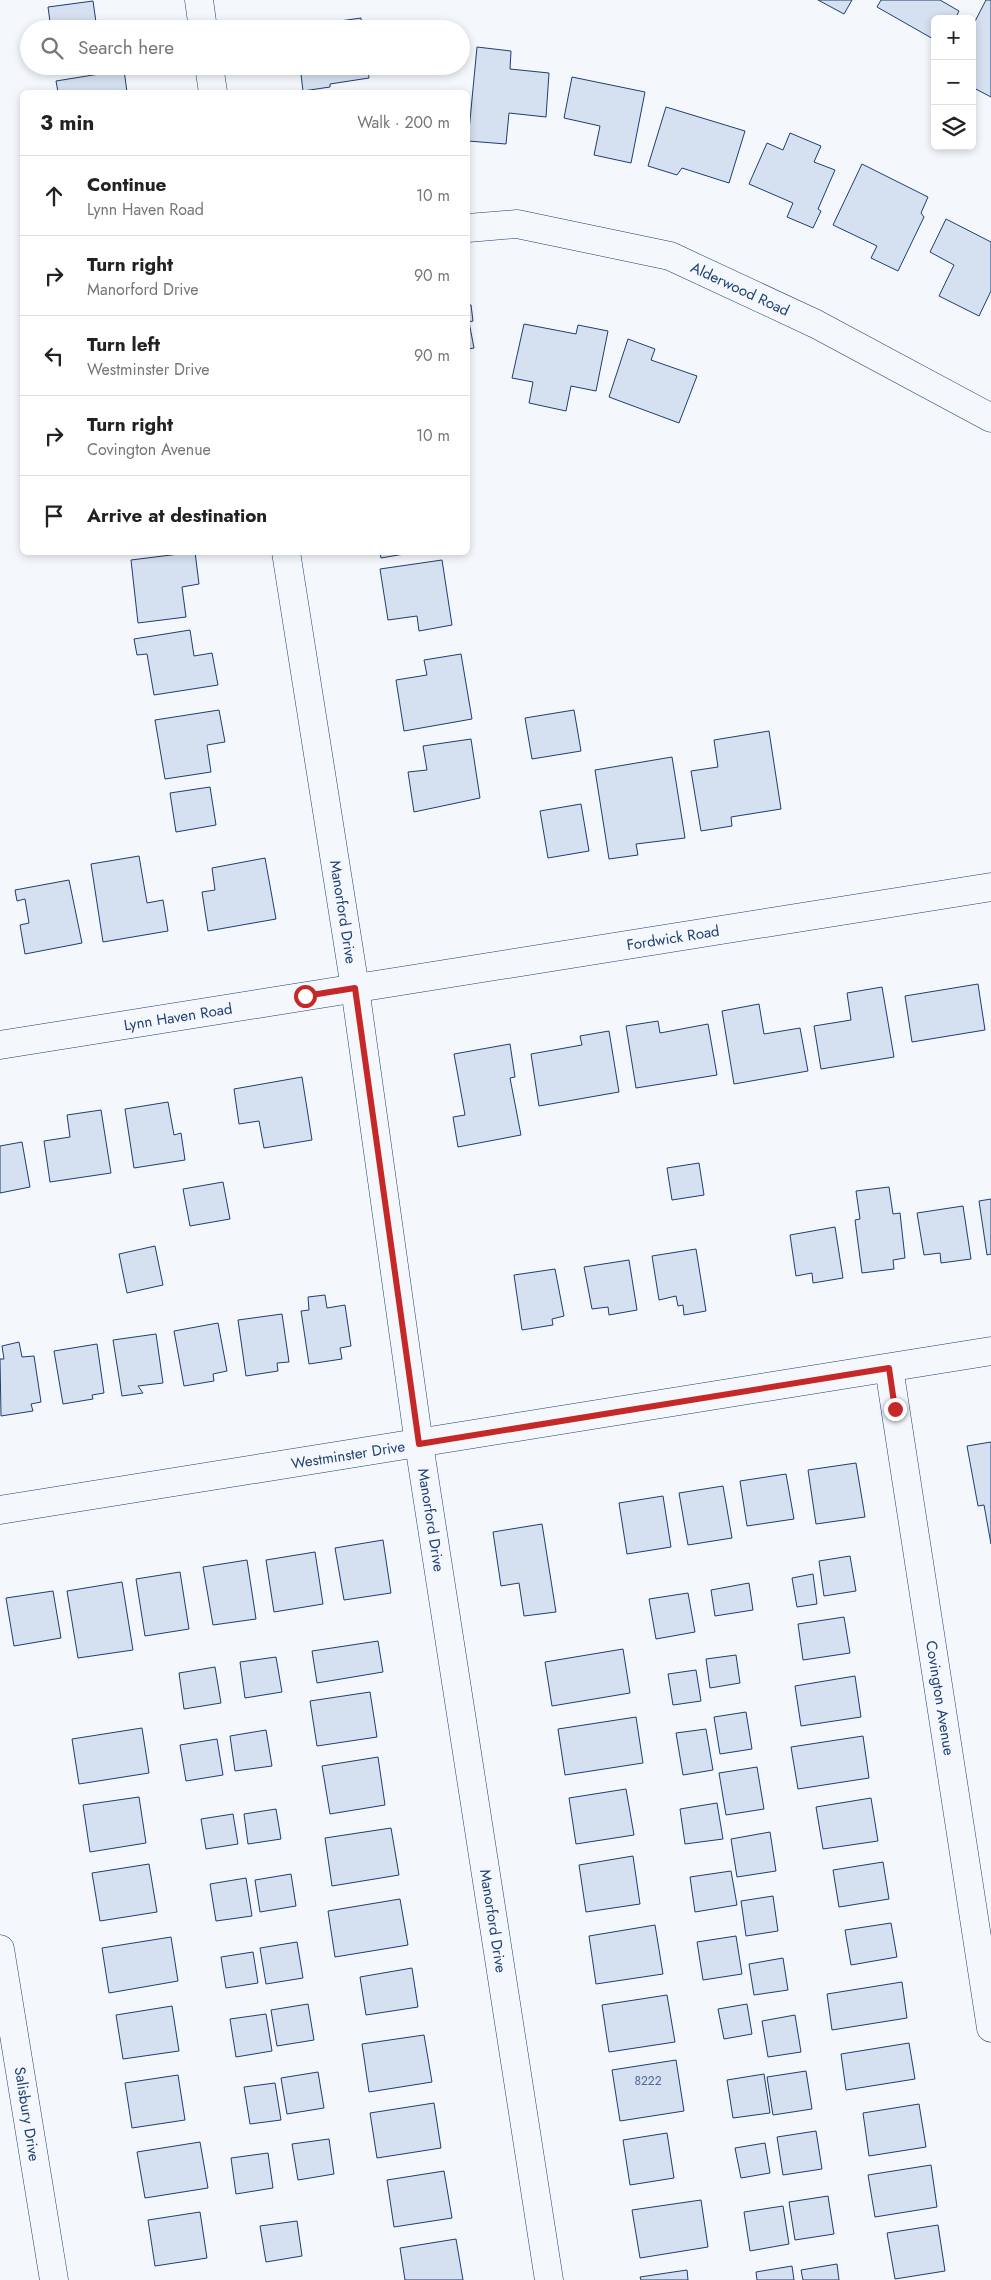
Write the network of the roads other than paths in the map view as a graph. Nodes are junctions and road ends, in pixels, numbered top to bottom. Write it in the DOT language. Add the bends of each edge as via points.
graph roads {
  1 [pos="199,0"];
  2 [pos="202,20"];
  3 [pos="210,75"];
  4 [pos="213,90"];
  5 [pos="470,228"];
  6 [pos="991,418"];
  7 [pos="286,555"];
  8 [pos="991,887"];
  9 [pos="355,988"];
  10 [pos="0,1045"];
  11 [pos="991,1351"];
  12 [pos="889,1368"];
  13 [pos="419,1444"];
  14 [pos="0,1510"];
  15 [pos="0,1949"];
  16 [pos="991,2028"];
  17 [pos="54,2280"];
  18 [pos="549,2280"];
  1 -- 2 [label="street"];
  3 -- 4 [label="street"];
  5 -- 6 [label="street, Alderwood Road" via="517,224 670,256 816,324"];
  7 -- 9 [label="street, Manorford Drive"];
  8 -- 9 [label="street, Fordwick Road"];
  9 -- 10 [label="street, Lynn Haven Road"];
  9 -- 13 [label="street, Manorford Drive"];
  11 -- 12 [label="street, Westminster Drive"];
  12 -- 13 [label="street, Westminster Drive"];
  12 -- 16 [label="street, Covington Avenue"];
  13 -- 14 [label="street, Westminster Drive"];
  13 -- 18 [label="street, Manorford Drive"];
  15 -- 17 [label="street, Salisbury Drive"];
}
